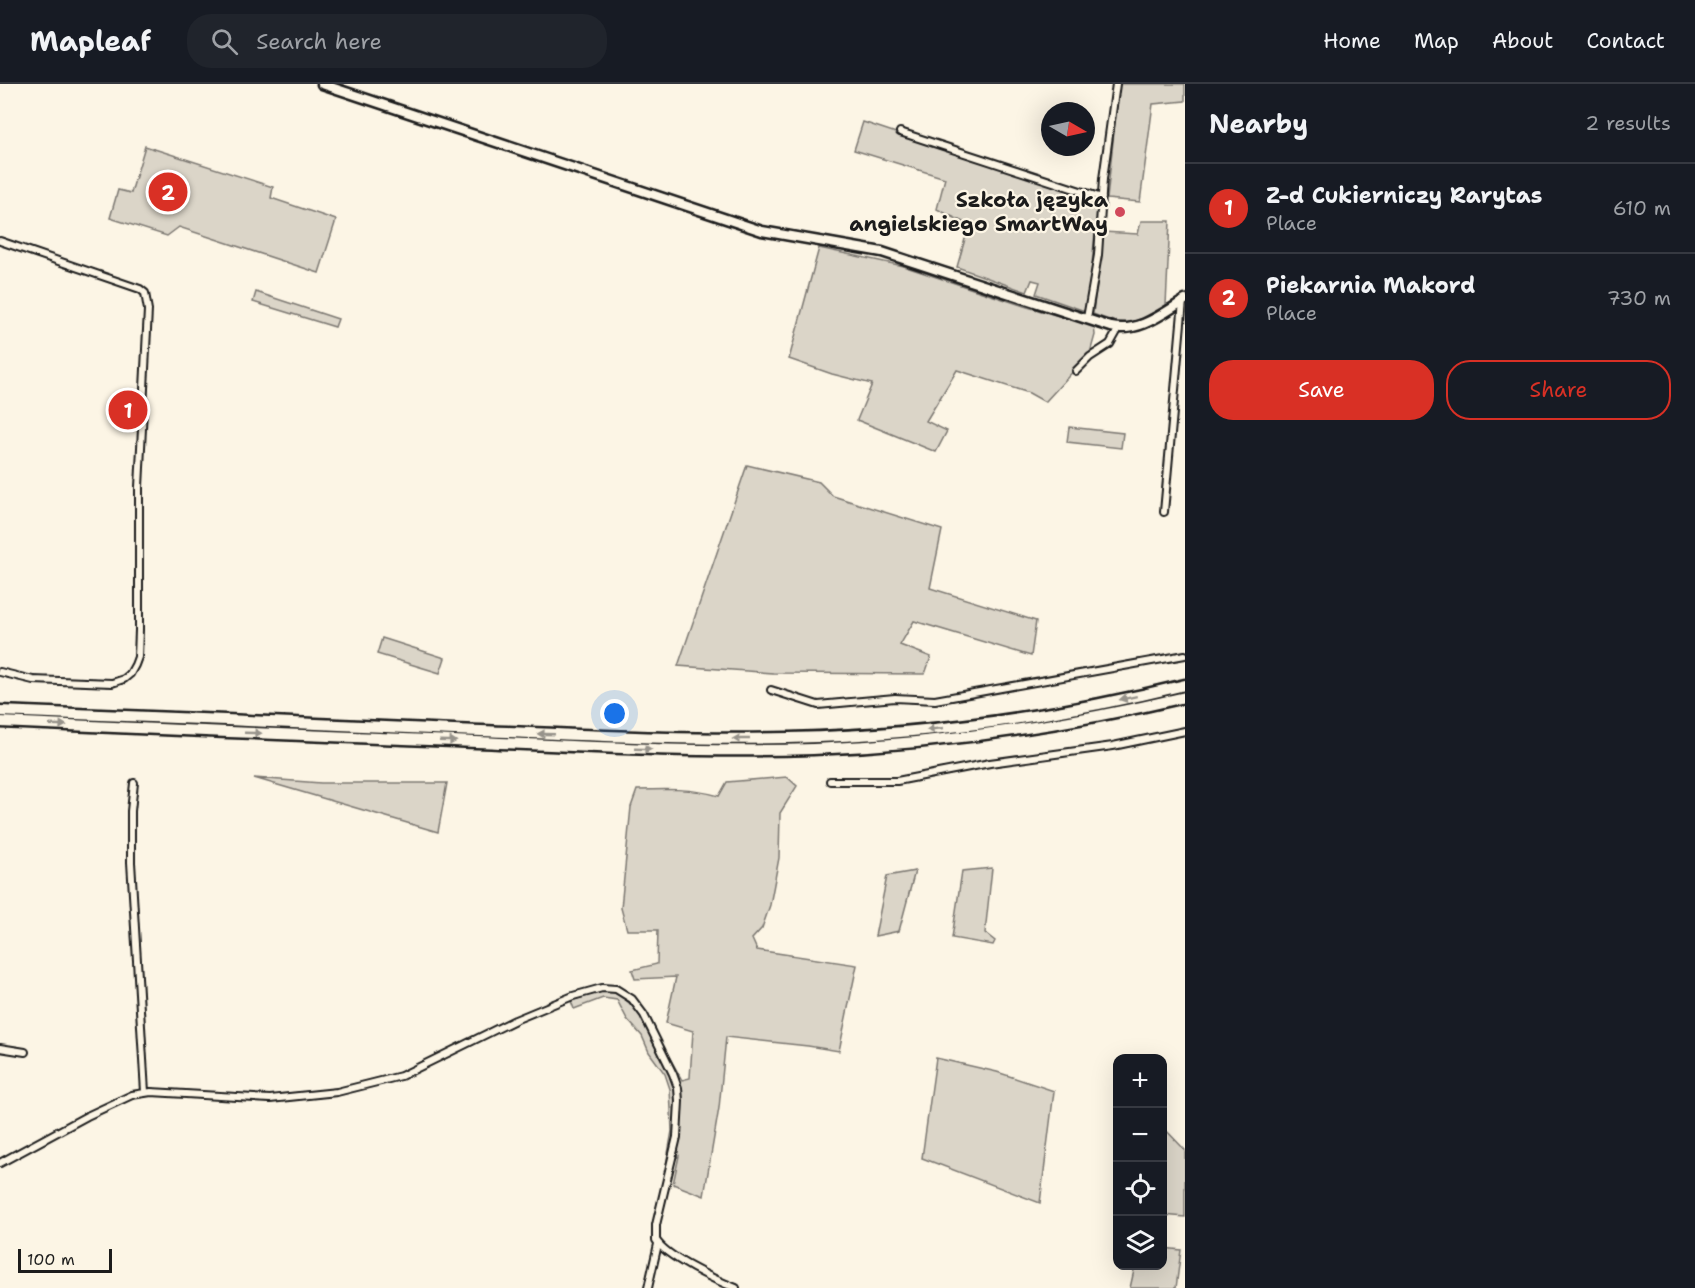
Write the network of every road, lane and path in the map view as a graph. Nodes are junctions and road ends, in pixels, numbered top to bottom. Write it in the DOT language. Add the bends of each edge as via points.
graph roads {
  1 [pos="322,84"];
  2 [pos="1116,84"];
  3 [pos="900,132"];
  4 [pos="1102,198"];
  5 [pos="0,241"];
  6 [pos="1185,300"];
  7 [pos="1087,318"];
  8 [pos="1119,328"];
  9 [pos="1076,371"];
  10 [pos="1164,512"];
  11 [pos="1185,655"];
  12 [pos="0,672"];
  13 [pos="1185,685"];
  14 [pos="771,690"];
  15 [pos="1185,697"];
  16 [pos="0,711"];
  17 [pos="0,722"];
  18 [pos="1185,731"];
  19 [pos="830,781"];
  20 [pos="134,783"];
  21 [pos="0,1048"];
  22 [pos="25,1052"];
  23 [pos="145,1092"];
  24 [pos="0,1163"];
  25 [pos="658,1244"];
  26 [pos="648,1288"];
  27 [pos="736,1288"];
  1 -- 7 [label="street" via="762,231 882,252"];
  2 -- 4 [label="street"];
  3 -- 4 [label="street"];
  4 -- 7 [label="street" via="1098,255"];
  5 -- 12 [label="street" via="140,289 145,293 147,310 135,664 124,679 111,683 33,680"];
  6 -- 8 [label="street" via="1139,326"];
  6 -- 10 [label="street"];
  7 -- 8 [label="street"];
  8 -- 9 [label="street" via="1110,344"];
  11 -- 14 [label="street" via="935,700 895,698 818,705"];
  13 -- 16 [label="highway, one-way" via="1075,709 977,724 789,738 631,737"];
  17 -- 15 [label="highway, one-way" via="641,749 789,750 1003,732"];
  18 -- 19 [label="street" via="897,781"];
  20 -- 23 [label="street" via="131,862"];
  21 -- 22 [label="street"];
  23 -- 24 [label="street" via="117,1101"];
  23 -- 25 [label="street" via="270,1099 363,1087 401,1076 556,1002 595,990 616,989 632,999 644,1015 678,1088 677,1137 656,1225"];
  25 -- 26 [label="street"];
  25 -- 27 [label="street" via="709,1277"];
}
